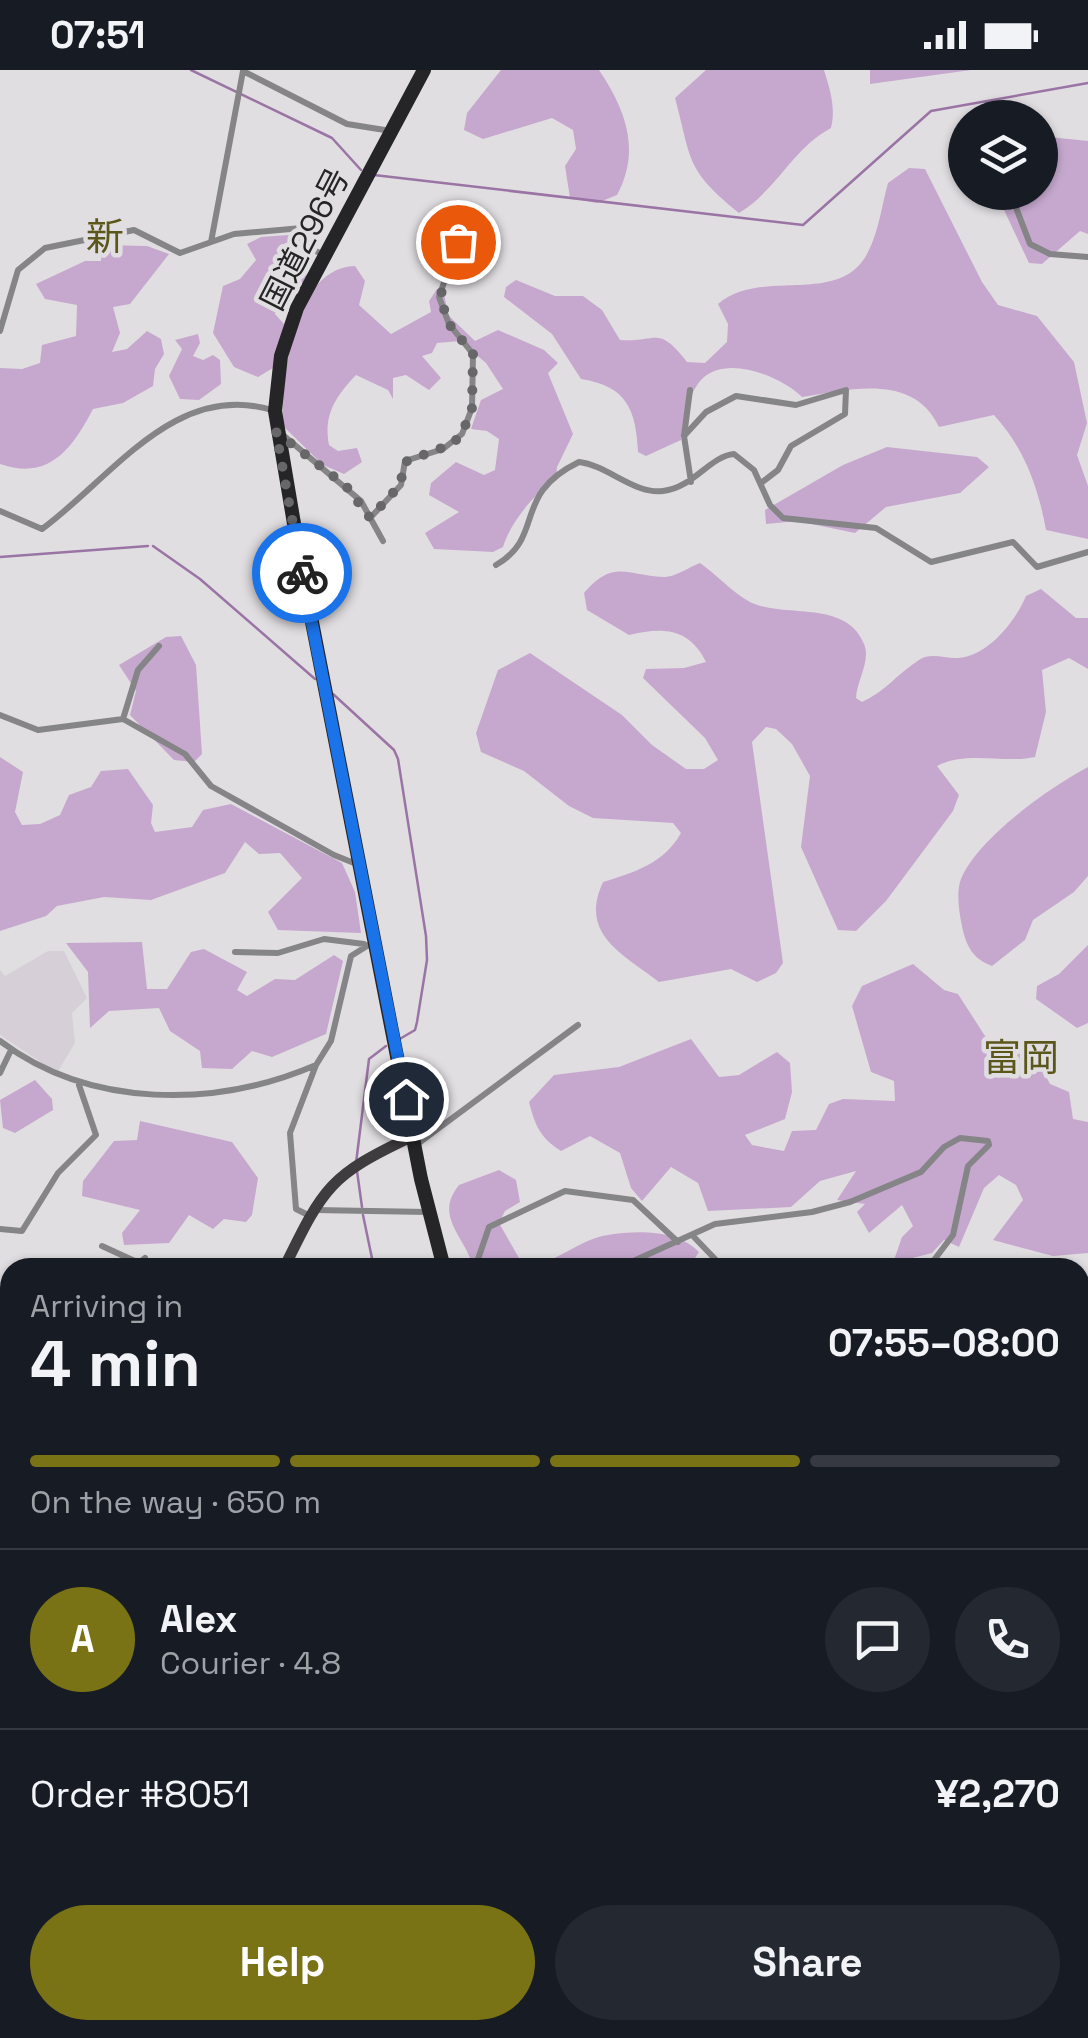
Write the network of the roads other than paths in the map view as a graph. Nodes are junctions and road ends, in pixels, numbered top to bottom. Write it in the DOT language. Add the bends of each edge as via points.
graph roads {
  1 [pos="242,70"];
  2 [pos="424,70"];
  3 [pos="392,132"];
  4 [pos="1017,210"];
  5 [pos="211,242"];
  6 [pos="458,242"];
  7 [pos="324,254"];
  8 [pos="1088,257"];
  9 [pos="3,304"];
  10 [pos="0,331"];
  11 [pos="690,390"];
  12 [pos="275,411"];
  13 [pos="276,432"];
  14 [pos="684,436"];
  15 [pos="690,482"];
  16 [pos="761,482"];
  17 [pos="0,511"];
  18 [pos="370,518"];
  19 [pos="382,541"];
  20 [pos="1088,552"];
  21 [pos="496,565"];
  22 [pos="159,646"];
  23 [pos="0,715"];
  24 [pos="123,719"];
  25 [pos="360,864"];
  26 [pos="370,943"];
  27 [pos="234,952"];
  28 [pos="578,1025"];
  29 [pos="0,1041"];
  30 [pos="12,1050"];
  31 [pos="316,1065"];
  32 [pos="0,1072"];
  33 [pos="79,1085"];
  34 [pos="414,1141"];
  35 [pos="310,1212"];
  36 [pos="428,1212"];
  37 [pos="0,1229"];
  38 [pos="693,1236"];
  39 [pos="678,1242"];
  40 [pos="102,1246"];
  41 [pos="128,1258"];
  42 [pos="289,1258"];
  43 [pos="441,1258"];
  44 [pos="479,1258"];
  45 [pos="641,1258"];
  46 [pos="714,1258"];
  47 [pos="936,1258"];
  1 -- 3 [label="street" via="347,124"];
  1 -- 5 [label="street"];
  2 -- 3 [label="highway, 国道296号"];
  3 -- 7 [label="highway, 国道296号"];
  4 -- 8 [label="street" via="1030,244 1050,254"];
  5 -- 7 [label="street" via="313,227 308,248"];
  5 -- 9 [label="street" via="180,253 134,230 46,248 18,270"];
  6 -- 18 [label="street" via="440,297 449,324 473,354 469,421 452,444 405,462 400,485"];
  7 -- 12 [label="highway, 国道296号" via="285,338"];
  9 -- 10 [label="street"];
  11 -- 14 [label="street"];
  12 -- 13 [label="highway, 国道296号"];
  12 -- 17 [label="street" via="244,402 188,412 42,529"];
  13 -- 18 [label="street" via="346,486"];
  13 -- 25 [label="highway, 国道296号"];
  14 -- 15 [label="street"];
  14 -- 16 [label="street" via="706,412 736,396 796,405 846,390 845,414 790,446 778,470"];
  15 -- 16 [label="street" via="734,454"];
  15 -- 21 [label="street" via="652,491 579,462 541,489 522,544"];
  16 -- 20 [label="street" via="783,518 876,528 931,562 1014,542 1037,567"];
  18 -- 19 [label="street"];
  22 -- 24 [label="street" via="138,670"];
  23 -- 24 [label="street" via="38,730"];
  24 -- 25 [label="street" via="186,754 211,786"];
  25 -- 26 [label="highway, 国道296号"];
  26 -- 27 [label="street" via="324,938 278,953"];
  26 -- 31 [label="street" via="351,956 331,1041"];
  26 -- 34 [label="highway, 国道296号"];
  28 -- 34 [label="street"];
  29 -- 30 [label="street"];
  30 -- 32 [label="street"];
  30 -- 33 [label="street"];
  31 -- 33 [label="street" via="277,1082 212,1093"];
  31 -- 35 [label="street" via="289,1140 296,1209"];
  33 -- 37 [label="street" via="96,1136 58,1173 22,1231"];
  34 -- 35 [label="main road" via="348,1169"];
  34 -- 36 [label="highway, 国道296号"];
  35 -- 36 [label="street"];
  35 -- 42 [label="main road"];
  36 -- 43 [label="highway, 国道296号"];
  38 -- 39 [label="street"];
  38 -- 46 [label="street"];
  38 -- 47 [label="street" via="716,1224 850,1202 921,1172 960,1138 988,1141 968,1166 953,1235"];
  39 -- 44 [label="street" via="633,1200 565,1191 489,1227"];
  39 -- 45 [label="street"];
  40 -- 41 [label="street"];
}
